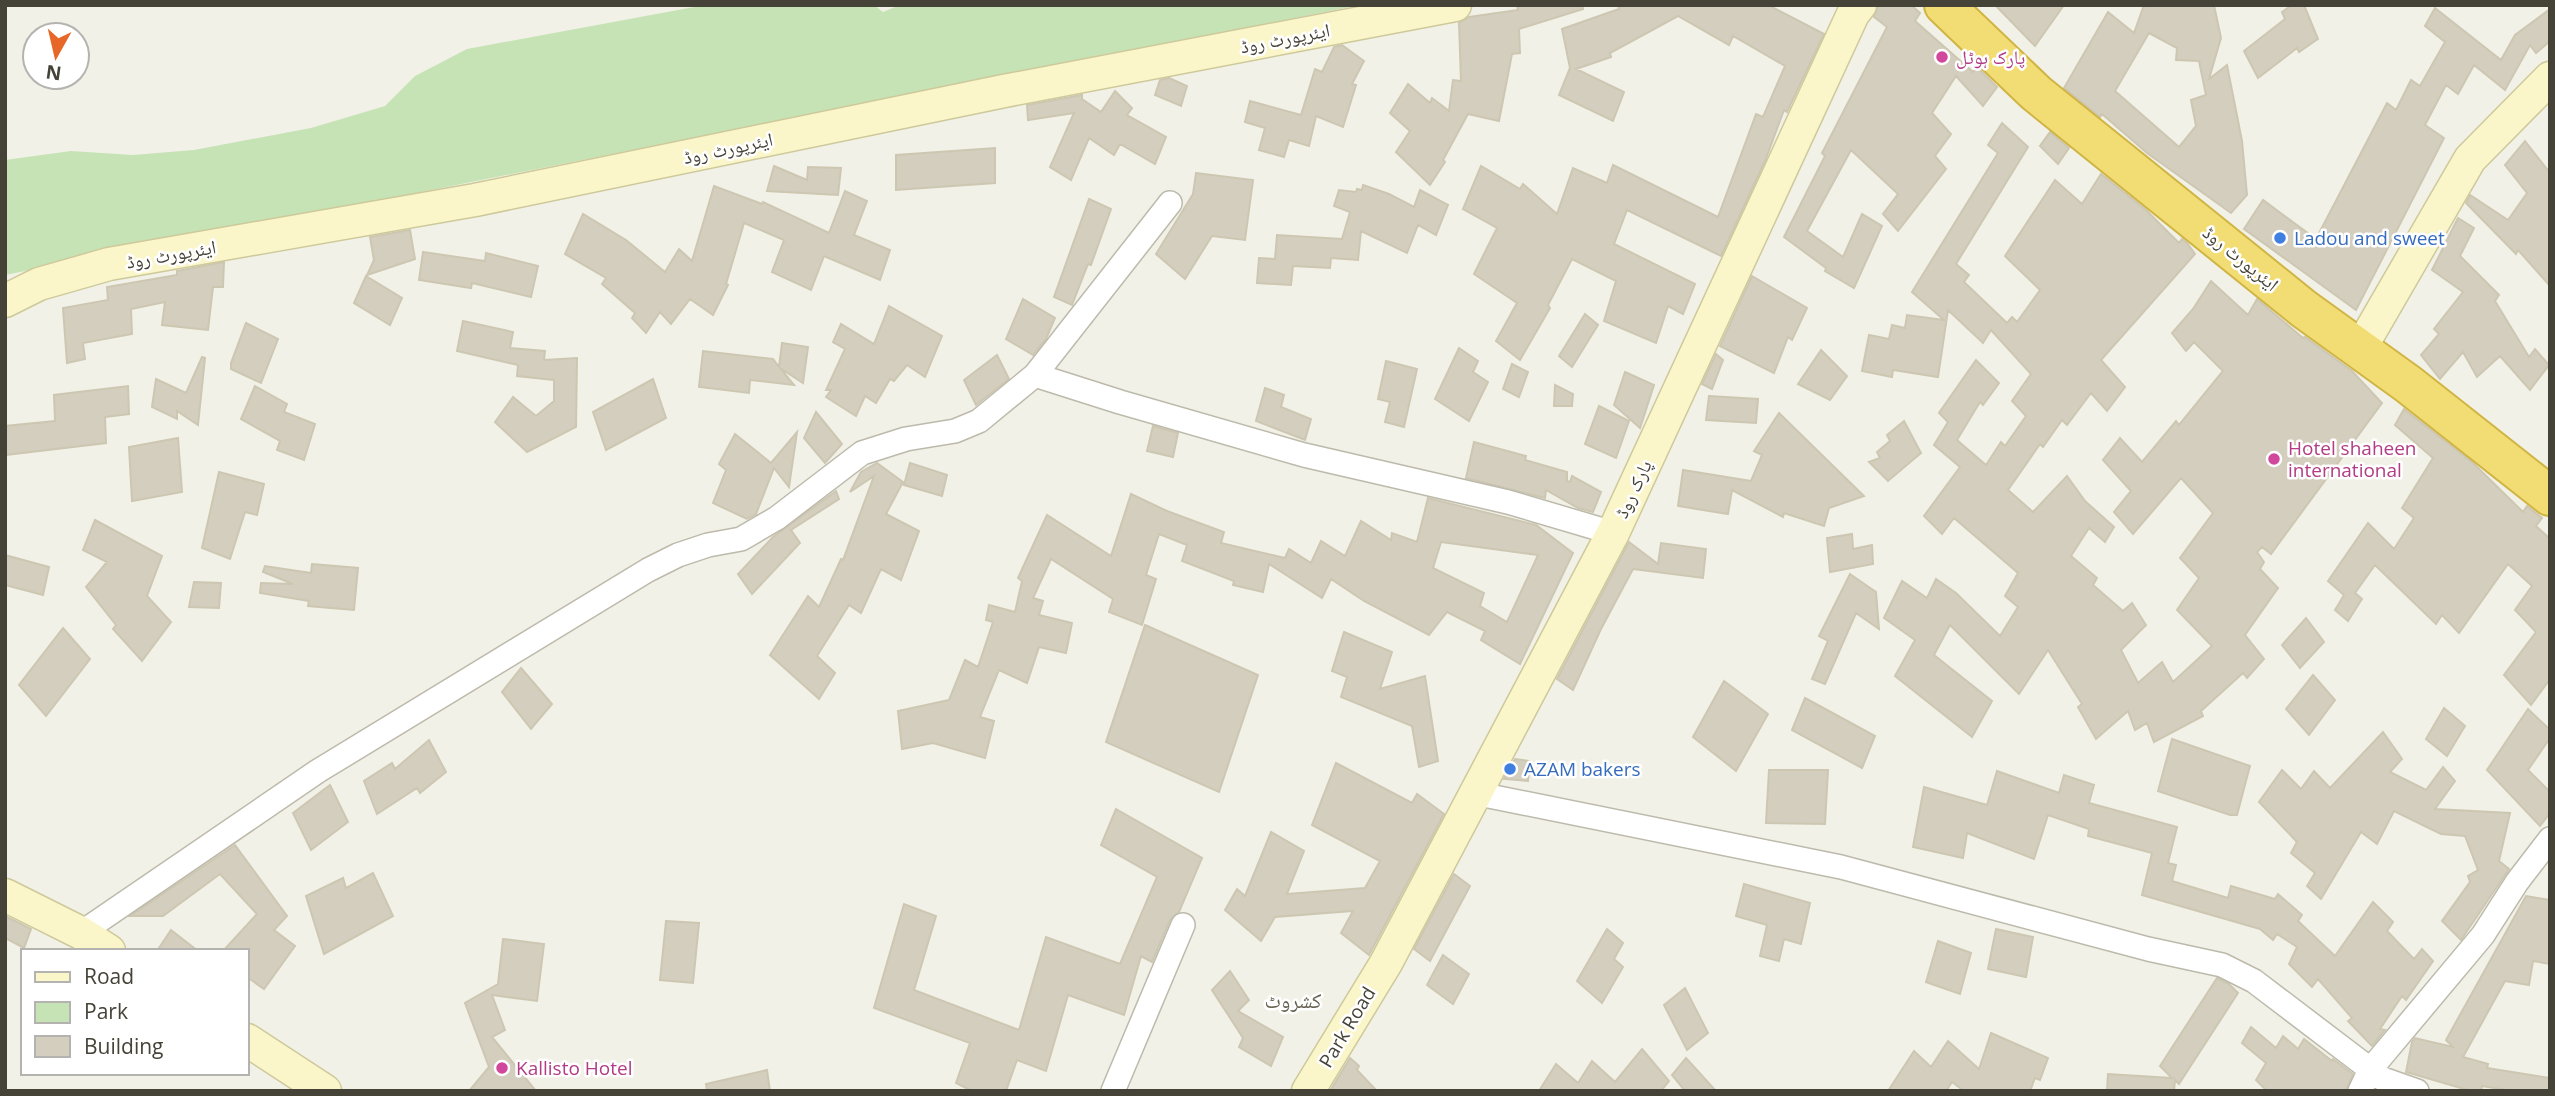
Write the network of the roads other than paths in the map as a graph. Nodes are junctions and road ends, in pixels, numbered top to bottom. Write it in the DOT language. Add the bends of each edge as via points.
graph roads {
  1 [pos="1455,5"];
  2 [pos="1860,5"];
  3 [pos="1944,5"];
  4 [pos="2550,79"];
  5 [pos="1170,203"];
  6 [pos="5,301"];
  7 [pos="2360,349"];
  8 [pos="1035,375"];
  9 [pos="2550,496"];
  10 [pos="1613,533"];
  11 [pos="1474,793"];
  12 [pos="2550,839"];
  13 [pos="5,895"];
  14 [pos="1183,925"];
  15 [pos="81,933"];
  16 [pos="106,949"];
  17 [pos="1386,963"];
  18 [pos="248,1041"];
  19 [pos="2370,1070"];
  20 [pos="326,1091"];
  21 [pos="1113,1091"];
  22 [pos="1308,1091"];
  23 [pos="2360,1091"];
  24 [pos="2417,1091"];
  1 -- 6 [label="street, ایئرپورٹ روڈ" via="1003,91 475,200 109,264 39,284"];
  2 -- 10 [label="street, پارک روڈ"];
  3 -- 7 [label="highway, ایئرپورٹ روڈ" via="2036,93"];
  4 -- 7 [label="street" via="2470,159"];
  5 -- 8 [label="street"];
  7 -- 9 [label="highway, ایئرپورٹ روڈ"];
  8 -- 10 [label="street" via="1304,454 1508,502"];
  8 -- 15 [label="street" via="979,421 956,431 906,439 862,453 777,518 741,539 708,545 648,570 318,771"];
  10 -- 11 [label="street, پارک روڈ"];
  11 -- 17 [label="street, پارک روڈ"];
  11 -- 19 [label="street" via="1841,867 2222,965 2254,981"];
  12 -- 19 [label="street" via="2483,935"];
  13 -- 15 [label="street"];
  14 -- 21 [label="street"];
  15 -- 16 [label="street"];
  17 -- 22 [label="street, Park Road"];
  18 -- 20 [label="street"];
  19 -- 23 [label="street"];
  19 -- 24 [label="street"];
}
